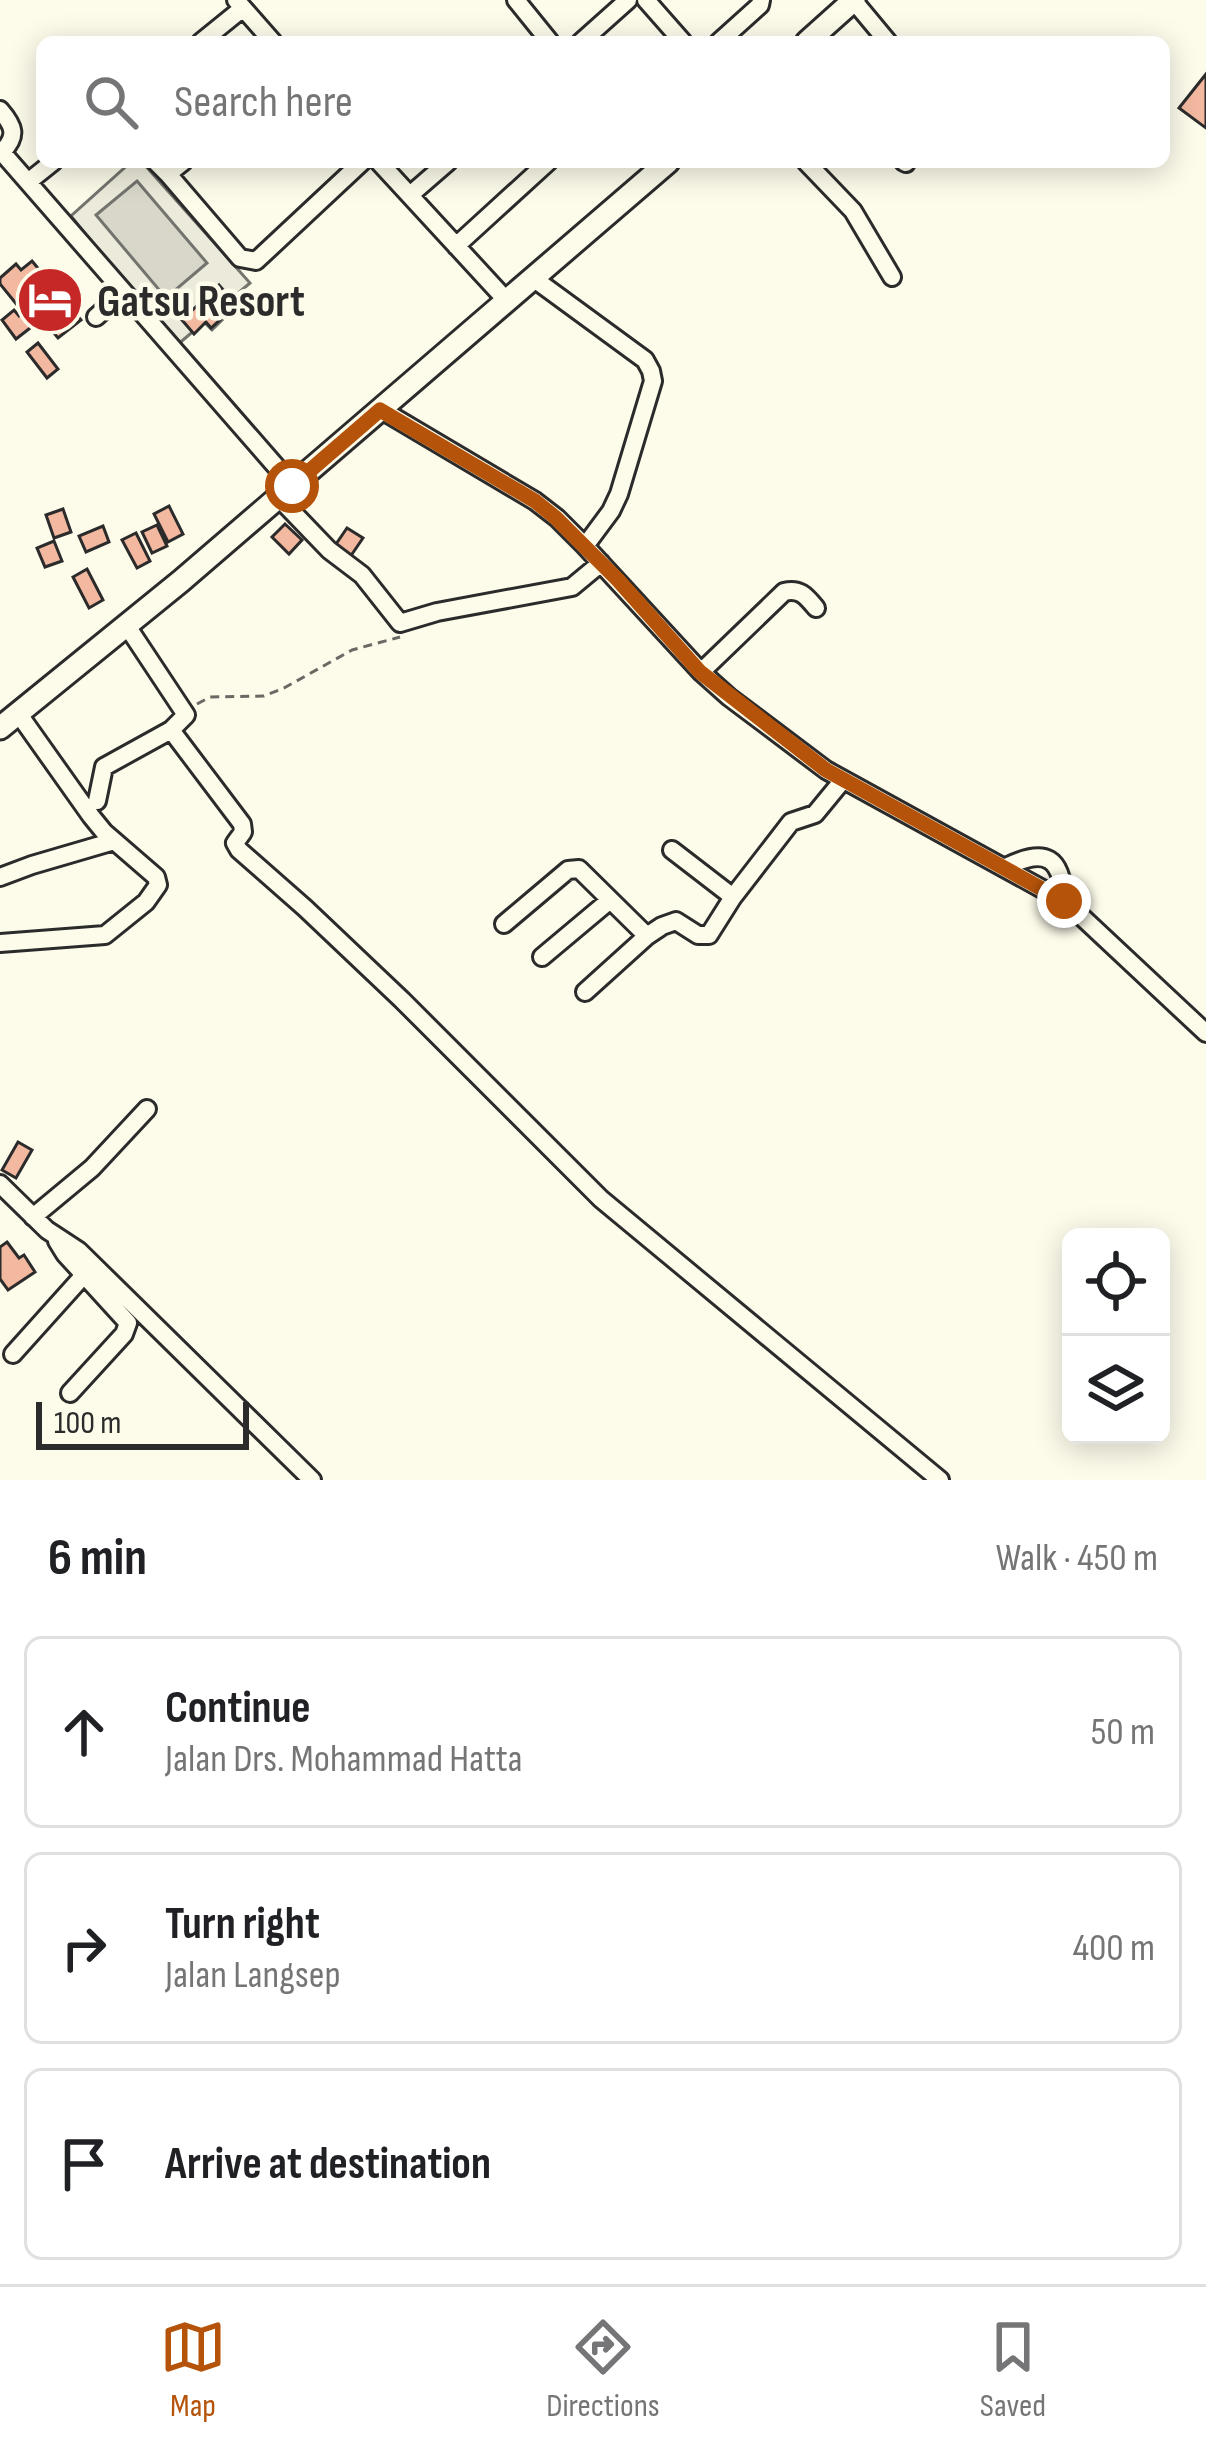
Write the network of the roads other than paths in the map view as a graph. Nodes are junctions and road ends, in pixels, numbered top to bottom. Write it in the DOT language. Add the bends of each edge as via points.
graph roads {
  1 [pos="516,0"];
  2 [pos="628,0"];
  3 [pos="646,0"];
  4 [pos="761,0"];
  5 [pos="854,0"];
  6 [pos="240,4"];
  7 [pos="207,36"];
  8 [pos="268,36"];
  9 [pos="545,36"];
  10 [pos="588,36"];
  11 [pos="678,36"];
  12 [pos="725,36"];
  13 [pos="814,36"];
  14 [pos="883,36"];
  15 [pos="0,110"];
  16 [pos="4,160"];
  17 [pos="46,168"];
  18 [pos="171,168"];
  19 [pos="356,168"];
  20 [pos="385,168"];
  21 [pos="441,168"];
  22 [pos="542,168"];
  23 [pos="657,168"];
  24 [pos="812,168"];
  25 [pos="28,182"];
  26 [pos="410,195"];
  27 [pos="457,246"];
  28 [pos="892,277"];
  29 [pos="533,278"];
  30 [pos="124,292"];
  31 [pos="507,301"];
  32 [pos="96,317"];
  33 [pos="380,410"];
  34 [pos="286,492"];
  35 [pos="585,547"];
  36 [pos="602,563"];
  37 [pos="815,608"];
  38 [pos="128,626"];
  39 [pos="700,672"];
  40 [pos="9,721"];
  41 [pos="171,730"];
  42 [pos="843,780"];
  43 [pos="94,809"];
  44 [pos="109,836"];
  45 [pos="672,850"];
  46 [pos="1006,867"];
  47 [pos="0,877"];
  48 [pos="734,897"];
  49 [pos="610,900"];
  50 [pos="1064,901"];
  51 [pos="504,924"];
  52 [pos="647,936"];
  53 [pos="0,943"];
  54 [pos="542,958"];
  55 [pos="585,992"];
  56 [pos="1206,1033"];
  57 [pos="147,1109"];
  58 [pos="0,1184"];
  59 [pos="33,1216"];
  60 [pos="54,1234"];
  61 [pos="84,1275"];
  62 [pos="13,1354"];
  63 [pos="70,1393"];
  64 [pos="312,1480"];
  65 [pos="940,1480"];
  1 -- 9 [label="street"];
  2 -- 10 [label="street"];
  3 -- 11 [label="street"];
  4 -- 12 [label="street"];
  5 -- 13 [label="main road"];
  5 -- 14 [label="street"];
  6 -- 7 [label="street"];
  6 -- 8 [label="street"];
  15 -- 16 [label="street" via="14,132"];
  16 -- 25 [label="street"];
  17 -- 25 [label="street"];
  18 -- 19 [label="street" via="241,258 256,261"];
  20 -- 26 [label="street"];
  21 -- 26 [label="street"];
  22 -- 27 [label="street"];
  23 -- 29 [label="main road"];
  24 -- 28 [label="street" via="853,211"];
  25 -- 30 [label="street"];
  26 -- 27 [label="street"];
  27 -- 31 [label="street"];
  29 -- 31 [label="main road"];
  29 -- 35 [label="street" via="652,370 619,494"];
  30 -- 32 [label="street"];
  30 -- 34 [label="street"];
  31 -- 33 [label="main road"];
  33 -- 34 [label="main road"];
  33 -- 35 [label="street" via="535,501"];
  34 -- 36 [label="street" via="400,623 572,587"];
  34 -- 38 [label="main road"];
  35 -- 36 [label="street"];
  36 -- 39 [label="street"];
  37 -- 39 [label="street" via="803,593 784,592"];
  38 -- 40 [label="main road"];
  38 -- 41 [label="street" via="182,708"];
  39 -- 42 [label="street"];
  40 -- 43 [label="street"];
  41 -- 43 [label="street" via="104,767"];
  41 -- 65 [label="street" via="242,824 238,850 602,1199"];
  42 -- 46 [label="street"];
  42 -- 48 [label="street" via="815,814 791,822"];
  43 -- 44 [label="street"];
  44 -- 47 [label="street"];
  44 -- 53 [label="street" via="158,881 146,902 100,937"];
  45 -- 48 [label="street"];
  46 -- 50 [label="street"];
  46 -- 50 [label="street" via="1047,858 1061,872"];
  48 -- 52 [label="street" via="709,934 676,921"];
  49 -- 51 [label="street" via="573,868"];
  49 -- 52 [label="street"];
  49 -- 54 [label="street"];
  50 -- 56 [label="street"];
  52 -- 55 [label="street"];
  57 -- 59 [label="street"];
  58 -- 59 [label="street"];
  59 -- 60 [label="street"];
  60 -- 61 [label="street"];
  60 -- 64 [label="street"];
  61 -- 62 [label="street"];
  61 -- 63 [label="street" via="128,1328"];
}
